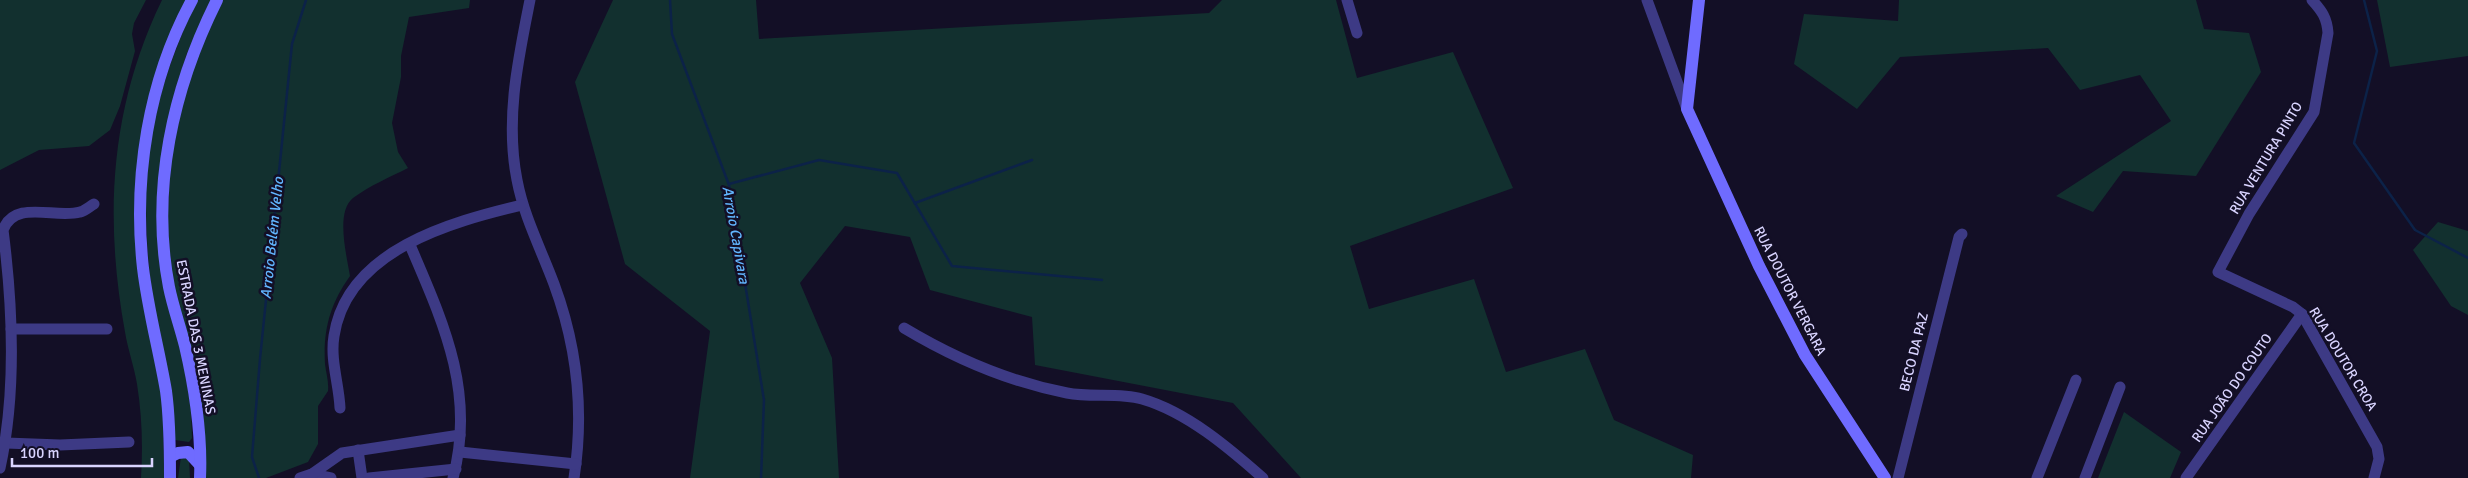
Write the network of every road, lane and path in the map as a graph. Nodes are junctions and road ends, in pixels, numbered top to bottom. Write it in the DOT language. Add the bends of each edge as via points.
graph roads {
  1 [pos="192,0"];
  2 [pos="217,0"];
  3 [pos="530,0"];
  4 [pos="1347,0"];
  5 [pos="1647,0"];
  6 [pos="1699,0"];
  7 [pos="2312,0"];
  8 [pos="1357,33"];
  9 [pos="1687,109"];
  10 [pos="94,204"];
  11 [pos="522,205"];
  12 [pos="1962,234"];
  13 [pos="410,245"];
  14 [pos="2218,272"];
  15 [pos="2302,314"];
  16 [pos="904,328"];
  17 [pos="11,329"];
  18 [pos="107,329"];
  19 [pos="2076,380"];
  20 [pos="2120,387"];
  21 [pos="340,408"];
  22 [pos="460,435"];
  23 [pos="129,442"];
  24 [pos="6,443"];
  25 [pos="358,450"];
  26 [pos="460,452"];
  27 [pos="170,457"];
  28 [pos="576,464"];
  29 [pos="0,468"];
  30 [pos="200,472"];
  31 [pos="454,473"];
  32 [pos="312,474"];
  33 [pos="170,478"];
  34 [pos="300,478"];
  35 [pos="331,478"];
  36 [pos="362,478"];
  37 [pos="370,478"];
  38 [pos="574,478"];
  39 [pos="1263,478"];
  40 [pos="1885,478"];
  41 [pos="1898,478"];
  42 [pos="2037,478"];
  43 [pos="2085,478"];
  44 [pos="2186,478"];
  45 [pos="2374,478"];
  1 -- 27 [label="main road" via="160,79 141,172 143,270 166,390"];
  2 -- 30 [label="main road, ESTRADA DAS 3 MENINAS" via="198,38 180,89 165,164 163,198 165,266 193,385"];
  3 -- 11 [label="street" via="512,104 513,154"];
  4 -- 8 [label="street"];
  5 -- 9 [label="street"];
  6 -- 9 [label="main road"];
  7 -- 14 [label="street, RUA VENTURA PINTO" via="2324,14 2328,33 2314,112 2249,214"];
  9 -- 40 [label="main road, RUA DOUTOR VERGARA" via="1758,266 1805,355"];
  10 -- 17 [label="street" via="78,213 21,213 6,223 3,230"];
  11 -- 13 [label="street" via="472,218"];
  11 -- 28 [label="street" via="554,283 569,333 577,392"];
  12 -- 41 [label="street, BECO DA PAZ"];
  13 -- 21 [label="street" via="372,266 359,279 342,308 333,338"];
  13 -- 22 [label="street" via="451,346 459,392"];
  14 -- 15 [label="street, RUA DOUTOR CROA"];
  15 -- 44 [label="street, RUA JOÃO DO COUTO"];
  15 -- 45 [label="street, RUA DOUTOR CROA" via="2377,447 2379,459"];
  16 -- 39 [label="street" via="941,350 1011,378 1068,394 1110,394 1142,399 1182,417"];
  17 -- 18 [label="street"];
  17 -- 24 [label="street"];
  19 -- 42 [label="street"];
  20 -- 43 [label="street"];
  22 -- 25 [label="street"];
  22 -- 26 [label="street"];
  23 -- 24 [label="street"];
  24 -- 29 [label="street"];
  25 -- 32 [label="street" via="342,453"];
  25 -- 36 [label="street"];
  26 -- 28 [label="street"];
  26 -- 31 [label="street"];
  27 -- 30 [label="main road" via="178,452 188,452"];
  27 -- 33 [label="main road"];
  28 -- 38 [label="street"];
  31 -- 37 [label="street"];
  32 -- 34 [label="street"];
  32 -- 35 [label="street"];
}
